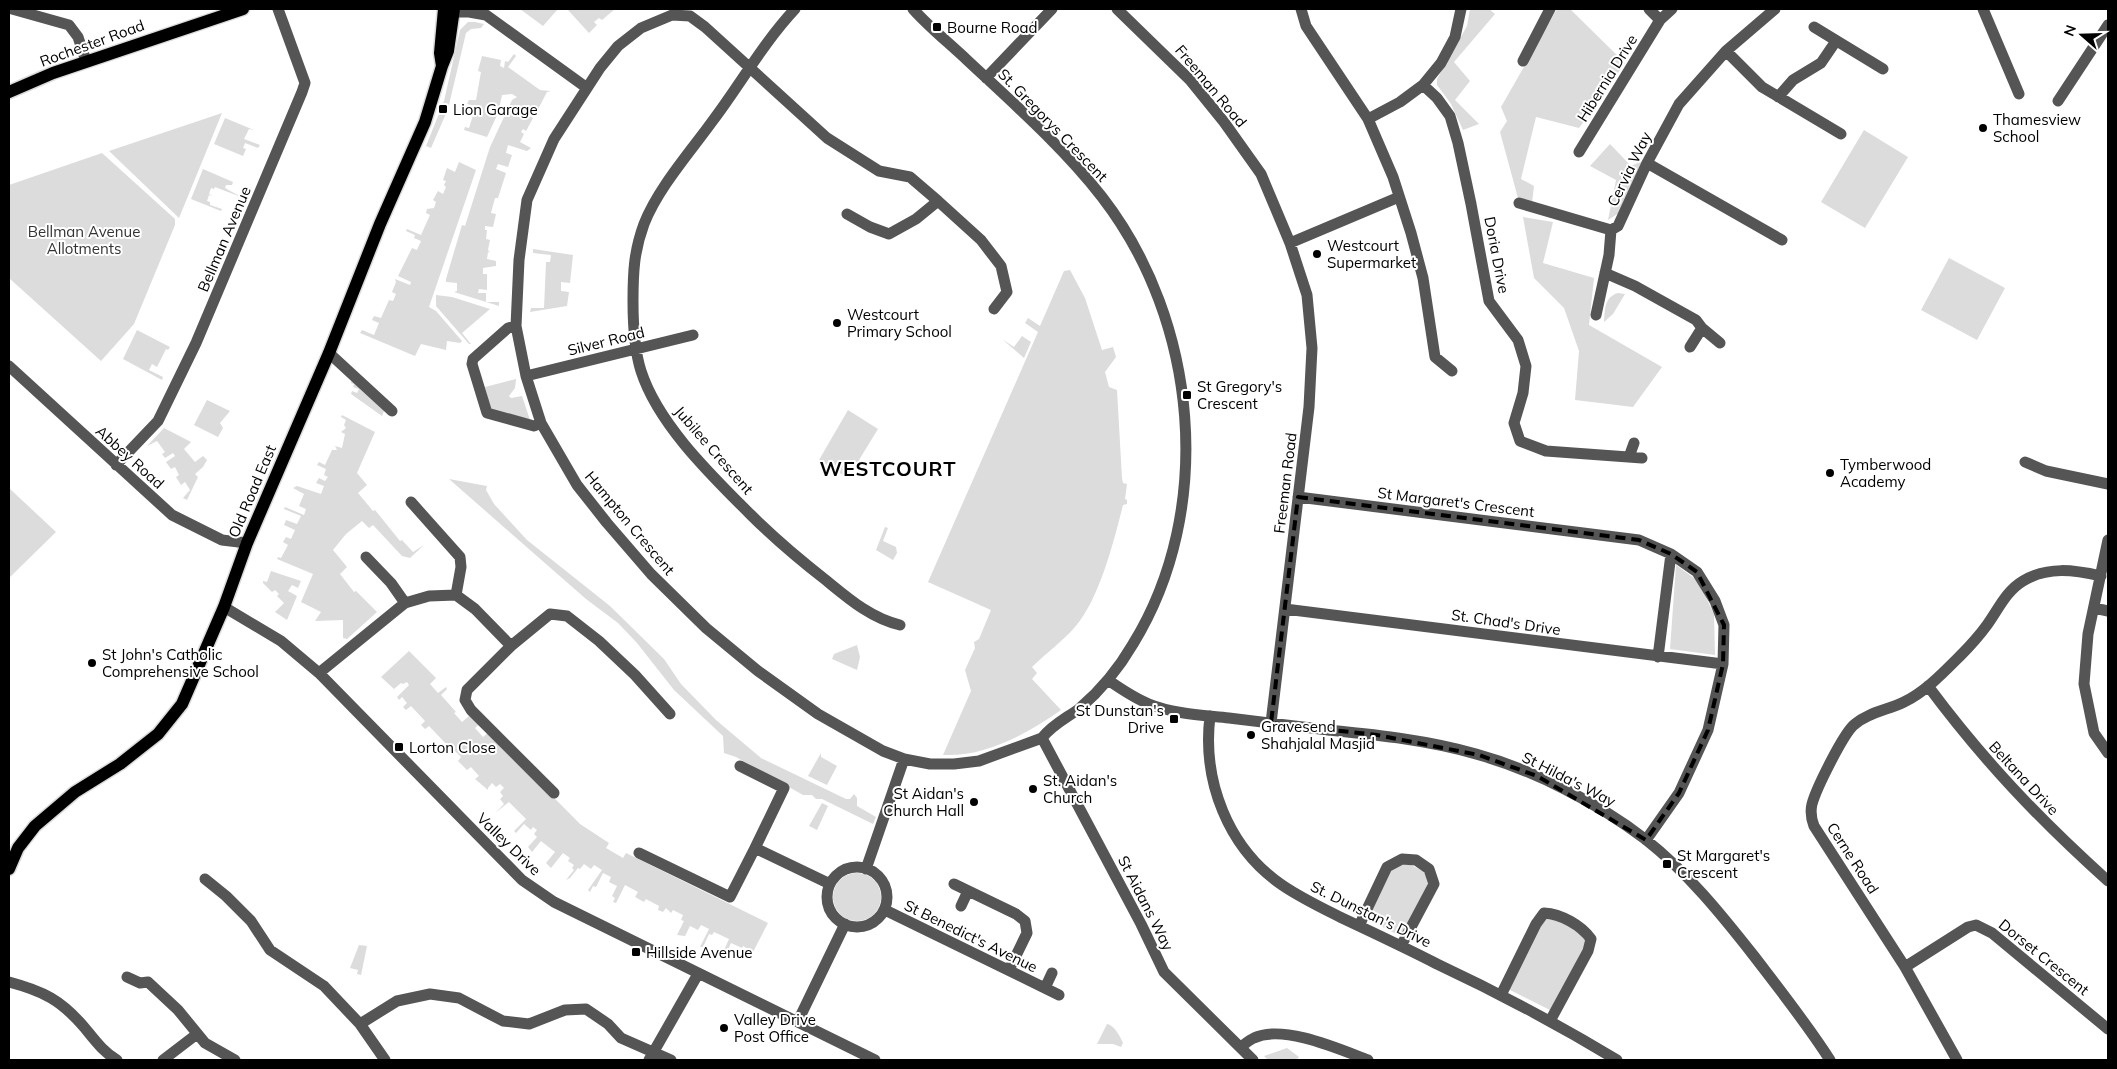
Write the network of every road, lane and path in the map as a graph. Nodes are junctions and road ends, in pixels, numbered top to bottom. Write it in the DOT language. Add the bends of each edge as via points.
graph roads {
  1 [pos="12,9"];
  2 [pos="243,9"];
  3 [pos="278,9"];
  4 [pos="795,9"];
  5 [pos="912,9"];
  6 [pos="1052,9"];
  7 [pos="1117,9"];
  8 [pos="1301,9"];
  9 [pos="1461,9"];
  10 [pos="1550,9"];
  11 [pos="1649,9"];
  12 [pos="1672,9"];
  13 [pos="1775,9"];
  14 [pos="1983,9"];
  15 [pos="449,10"];
  16 [pos="32,12"];
  17 [pos="1660,20"];
  18 [pos="2108,25"];
  19 [pos="1814,27"];
  20 [pos="1836,41"];
  21 [pos="1726,50"];
  22 [pos="86,61"];
  23 [pos="1523,61"];
  24 [pos="750,68"];
  25 [pos="1883,69"];
  26 [pos="986,78"];
  27 [pos="1423,85"];
  28 [pos="587,88"];
  29 [pos="9,92"];
  30 [pos="2019,94"];
  31 [pos="1778,97"];
  32 [pos="2058,101"];
  33 [pos="1368,119"];
  34 [pos="1841,134"];
  35 [pos="1579,152"];
  36 [pos="1647,162"];
  37 [pos="1398,197"];
  38 [pos="938,200"];
  39 [pos="1519,203"];
  40 [pos="847,214"];
  41 [pos="1610,230"];
  42 [pos="1782,240"];
  43 [pos="1290,243"];
  44 [pos="1605,273"];
  45 [pos="994,309"];
  46 [pos="1596,315"];
  47 [pos="516,326"];
  48 [pos="1702,328"];
  49 [pos="693,335"];
  50 [pos="1720,343"];
  51 [pos="1690,347"];
  52 [pos="637,348"];
  53 [pos="329,352"];
  54 [pos="9,366"];
  55 [pos="1452,371"];
  56 [pos="526,376"];
  57 [pos="392,411"];
  58 [pos="541,423"];
  59 [pos="1634,443"];
  60 [pos="1629,457"];
  61 [pos="1642,458"];
  62 [pos="2025,462"];
  63 [pos="116,465"];
  64 [pos="2108,484"];
  65 [pos="1298,497"];
  66 [pos="411,502"];
  67 [pos="2108,540"];
  68 [pos="247,543"];
  69 [pos="1671,554"];
  70 [pos="366,557"];
  71 [pos="2101,576"];
  72 [pos="456,595"];
  73 [pos="405,604"];
  74 [pos="224,607"];
  75 [pos="2094,608"];
  76 [pos="1284,609"];
  77 [pos="2108,611"];
  78 [pos="900,625"];
  79 [pos="511,646"];
  80 [pos="1658,656"];
  81 [pos="1724,664"];
  82 [pos="319,673"];
  83 [pos="1108,680"];
  84 [pos="1928,686"];
  85 [pos="670,714"];
  86 [pos="1210,716"];
  87 [pos="1272,723"];
  88 [pos="1042,738"];
  89 [pos="2108,753"];
  90 [pos="904,759"];
  91 [pos="740,766"];
  92 [pos="554,793"];
  93 [pos="1646,840"];
  94 [pos="755,848"];
  95 [pos="639,853"];
  96 [pos="9,869"];
  97 [pos="866,869"];
  98 [pos="205,879"];
  99 [pos="2108,881"];
  100 [pos="830,884"];
  101 [pos="954,884"];
  102 [pos="968,891"];
  103 [pos="961,906"];
  104 [pos="884,910"];
  105 [pos="845,924"];
  106 [pos="1359,926"];
  107 [pos="1402,946"];
  108 [pos="1905,967"];
  109 [pos="1009,970"];
  110 [pos="698,974"];
  111 [pos="1052,974"];
  112 [pos="127,977"];
  113 [pos="9,982"];
  114 [pos="1045,988"];
  115 [pos="1060,995"];
  116 [pos="1501,995"];
  117 [pos="798,1021"];
  118 [pos="1550,1021"];
  119 [pos="360,1024"];
  120 [pos="2108,1029"];
  121 [pos="197,1034"];
  122 [pos="1241,1047"];
  123 [pos="651,1056"];
  124 [pos="117,1060"];
  125 [pos="163,1060"];
  126 [pos="235,1060"];
  127 [pos="385,1060"];
  128 [pos="671,1060"];
  129 [pos="875,1060"];
  130 [pos="1253,1060"];
  131 [pos="1368,1060"];
  132 [pos="1617,1060"];
  133 [pos="1830,1060"];
  134 [pos="1957,1060"];
  1 -- 16 [label="street"];
  2 -- 22 [label="main road, Rochester Road"];
  3 -- 63 [label="street, Bellman Avenue" via="305,82 302,92 196,343 158,421"];
  4 -- 24 [label="street, Jubilee Crescent"];
  5 -- 26 [label="street, St. Gregorys Crescent"];
  6 -- 26 [label="street"];
  7 -- 43 [label="street, Freeman Road" via="1190,80 1224,122 1261,174"];
  8 -- 33 [label="street" via="1306,26"];
  9 -- 27 [label="street" via="1455,37"];
  10 -- 23 [label="street"];
  11 -- 17 [label="street"];
  12 -- 17 [label="street, Hibernia Drive"];
  13 -- 21 [label="street, Cervia Way"];
  14 -- 30 [label="street"];
  15 -- 28 [label="street" via="488,16"];
  15 -- 53 [label="main road, Old Road East" via="448,51 425,122"];
  16 -- 22 [label="street" via="71,26"];
  17 -- 35 [label="street, Hibernia Drive"];
  18 -- 32 [label="street"];
  19 -- 20 [label="street"];
  20 -- 25 [label="street"];
  20 -- 31 [label="street" via="1821,63 1793,80"];
  21 -- 31 [label="street" via="1756,82"];
  21 -- 36 [label="street, Cervia Way" via="1679,104"];
  22 -- 29 [label="main road, Rochester Road"];
  24 -- 28 [label="street, Hampton Crescent" via="690,16 672,15 641,28 618,46"];
  24 -- 38 [label="street, Hampton Crescent" via="827,138 879,170 910,177"];
  24 -- 52 [label="street, Jubilee Crescent" via="667,183 645,223 633,263 633,321"];
  26 -- 83 [label="street, St. Gregorys Crescent" via="1074,165 1102,196 1124,228 1150,278 1179,370 1186,467 1172,553 1148,618"];
  27 -- 33 [label="street"];
  27 -- 60 [label="street, Doria Drive" via="1450,116 1489,301 1518,340 1526,366 1523,393 1514,423 1520,441 1546,451"];
  28 -- 47 [label="street, Hampton Crescent" via="554,139 527,200 519,260"];
  31 -- 34 [label="street"];
  33 -- 37 [label="street" via="1393,177"];
  36 -- 41 [label="street, Cervia Way" via="1618,226"];
  36 -- 42 [label="street"];
  37 -- 43 [label="street"];
  37 -- 55 [label="street" via="1423,278 1435,357"];
  38 -- 40 [label="street" via="916,219 889,234"];
  38 -- 45 [label="street, Hampton Crescent" via="982,240 1001,266 1007,292"];
  39 -- 41 [label="street"];
  41 -- 44 [label="street"];
  43 -- 65 [label="street, Freeman Road" via="1307,295 1312,348 1309,407"];
  44 -- 46 [label="street"];
  44 -- 48 [label="street" via="1696,320"];
  47 -- 56 [label="street, Hampton Crescent"];
  47 -- 58 [label="street" via="508,328 472,363 487,413 532,425"];
  48 -- 50 [label="street"];
  48 -- 51 [label="street"];
  49 -- 52 [label="street, Silver Road"];
  52 -- 56 [label="street, Silver Road"];
  52 -- 78 [label="street, Jubilee Crescent" via="641,371 661,410 723,487 788,550 847,597 882,620"];
  53 -- 57 [label="street"];
  53 -- 68 [label="main road, Old Road East"];
  54 -- 63 [label="street, Abbey Road"];
  56 -- 58 [label="street, Hampton Crescent"];
  58 -- 90 [label="street, Hampton Crescent" via="568,472 594,508 678,602 758,671 812,710 852,735"];
  59 -- 60 [label="street"];
  60 -- 61 [label="street, Doria Drive"];
  62 -- 64 [label="street" via="2046,472"];
  63 -- 68 [label="street, Abbey Road" via="172,515 225,541"];
  65 -- 69 [label="street, St Margaret's Crescent" via="1639,540"];
  65 -- 76 [label="street, Freeman Road"];
  66 -- 72 [label="street" via="460,556"];
  67 -- 71 [label="street"];
  68 -- 74 [label="main road, Old Road East"];
  69 -- 80 [label="street"];
  69 -- 81 [label="street, St Margaret's Crescent" via="1697,572 1715,601 1724,625"];
  70 -- 73 [label="street" via="395,588"];
  71 -- 75 [label="street"];
  71 -- 84 [label="street, Cerne Road" via="2076,570 2056,570 2022,581 2009,593 1970,645"];
  72 -- 73 [label="street" via="429,596"];
  72 -- 79 [label="street" via="475,609"];
  73 -- 82 [label="street"];
  74 -- 82 [label="street, Valley Drive" via="281,641"];
  74 -- 96 [label="main road, Old Road East" via="182,704 158,734 120,764 75,792 35,826 18,848"];
  75 -- 77 [label="street"];
  75 -- 89 [label="street" via="2088,634 2084,684 2094,732"];
  76 -- 80 [label="street, St. Chad's Drive"];
  76 -- 87 [label="street, Freeman Road"];
  79 -- 85 [label="street" via="550,614 567,616 611,652"];
  79 -- 92 [label="street" via="467,690 465,700"];
  80 -- 81 [label="street, St. Chad's Drive"];
  81 -- 93 [label="street, St Margaret's Crescent" via="1708,730 1679,793"];
  82 -- 110 [label="street, Valley Drive" via="522,880 554,902"];
  83 -- 86 [label="street, St Hilda's Way" via="1135,698 1165,710"];
  83 -- 88 [label="street, St. Gregorys Crescent" via="1080,708"];
  84 -- 99 [label="street, Beltana Drive" via="2009,786"];
  84 -- 108 [label="street, Cerne Road" via="1902,703 1861,720 1850,729 1812,802 1811,817"];
  86 -- 87 [label="street, St Hilda's Way"];
  86 -- 106 [label="street, St. Dunstan's Drive" via="1208,749 1214,785 1228,822 1241,844 1283,886"];
  87 -- 93 [label="street, St Hilda's Way" via="1377,735 1479,754 1537,776 1618,820"];
  88 -- 90 [label="street" via="970,763 942,764"];
  88 -- 122 [label="street, St Aidans Way" via="1164,972"];
  90 -- 97 [label="street"];
  91 -- 94 [label="street" via="784,788"];
  93 -- 133 [label="street, St Hilda's Way" via="1695,886 1728,923 1805,1022"];
  94 -- 95 [label="street" via="730,897"];
  94 -- 100 [label="street"];
  97 -- 100 [label="street" via="844,870"];
  97 -- 104 [label="street, St Benedict's Avenue" via="878,875 884,884 887,896"];
  98 -- 119 [label="street" via="251,921 270,950 324,986"];
  100 -- 105 [label="street" via="827,897 830,909"];
  101 -- 102 [label="street"];
  102 -- 103 [label="street"];
  102 -- 109 [label="street" via="1026,922 1027,933"];
  104 -- 105 [label="street, St Benedict's Avenue" via="880,918 866,926"];
  104 -- 109 [label="street, St Benedict's Avenue"];
  105 -- 117 [label="street"];
  106 -- 107 [label="street, St. Dunstan's Drive"];
  106 -- 107 [label="street" via="1387,867 1402,859 1416,860 1429,869 1434,884"];
  107 -- 116 [label="street, St. Dunstan's Drive"];
  108 -- 120 [label="street, Dorset Crescent" via="1976,925 1984,928"];
  108 -- 134 [label="street, Cerne Road"];
  109 -- 114 [label="street, St Benedict's Avenue"];
  110 -- 117 [label="street, Valley Drive"];
  110 -- 123 [label="street"];
  111 -- 114 [label="street, St Benedict's Avenue"];
  112 -- 121 [label="street" via="140,983 148,982 178,1010"];
  113 -- 124 [label="street" via="53,998 75,1017 107,1054"];
  114 -- 115 [label="street, St Benedict's Avenue"];
  116 -- 118 [label="street, St. Dunstan's Drive"];
  116 -- 118 [label="street" via="1544,913 1554,914 1585,930 1591,939 1588,951"];
  117 -- 129 [label="street, Valley Drive"];
  118 -- 132 [label="street, St. Dunstan's Drive"];
  119 -- 123 [label="street" via="397,1001 430,994 459,998 503,1021 529,1024 565,1010 586,1010 608,1024 621,1038"];
  119 -- 127 [label="street"];
  121 -- 125 [label="street"];
  121 -- 126 [label="street" via="215,1051"];
  122 -- 130 [label="street, St Aidans Way"];
  122 -- 131 [label="street" via="1260,1036 1296,1035"];
  123 -- 128 [label="street"];
}
